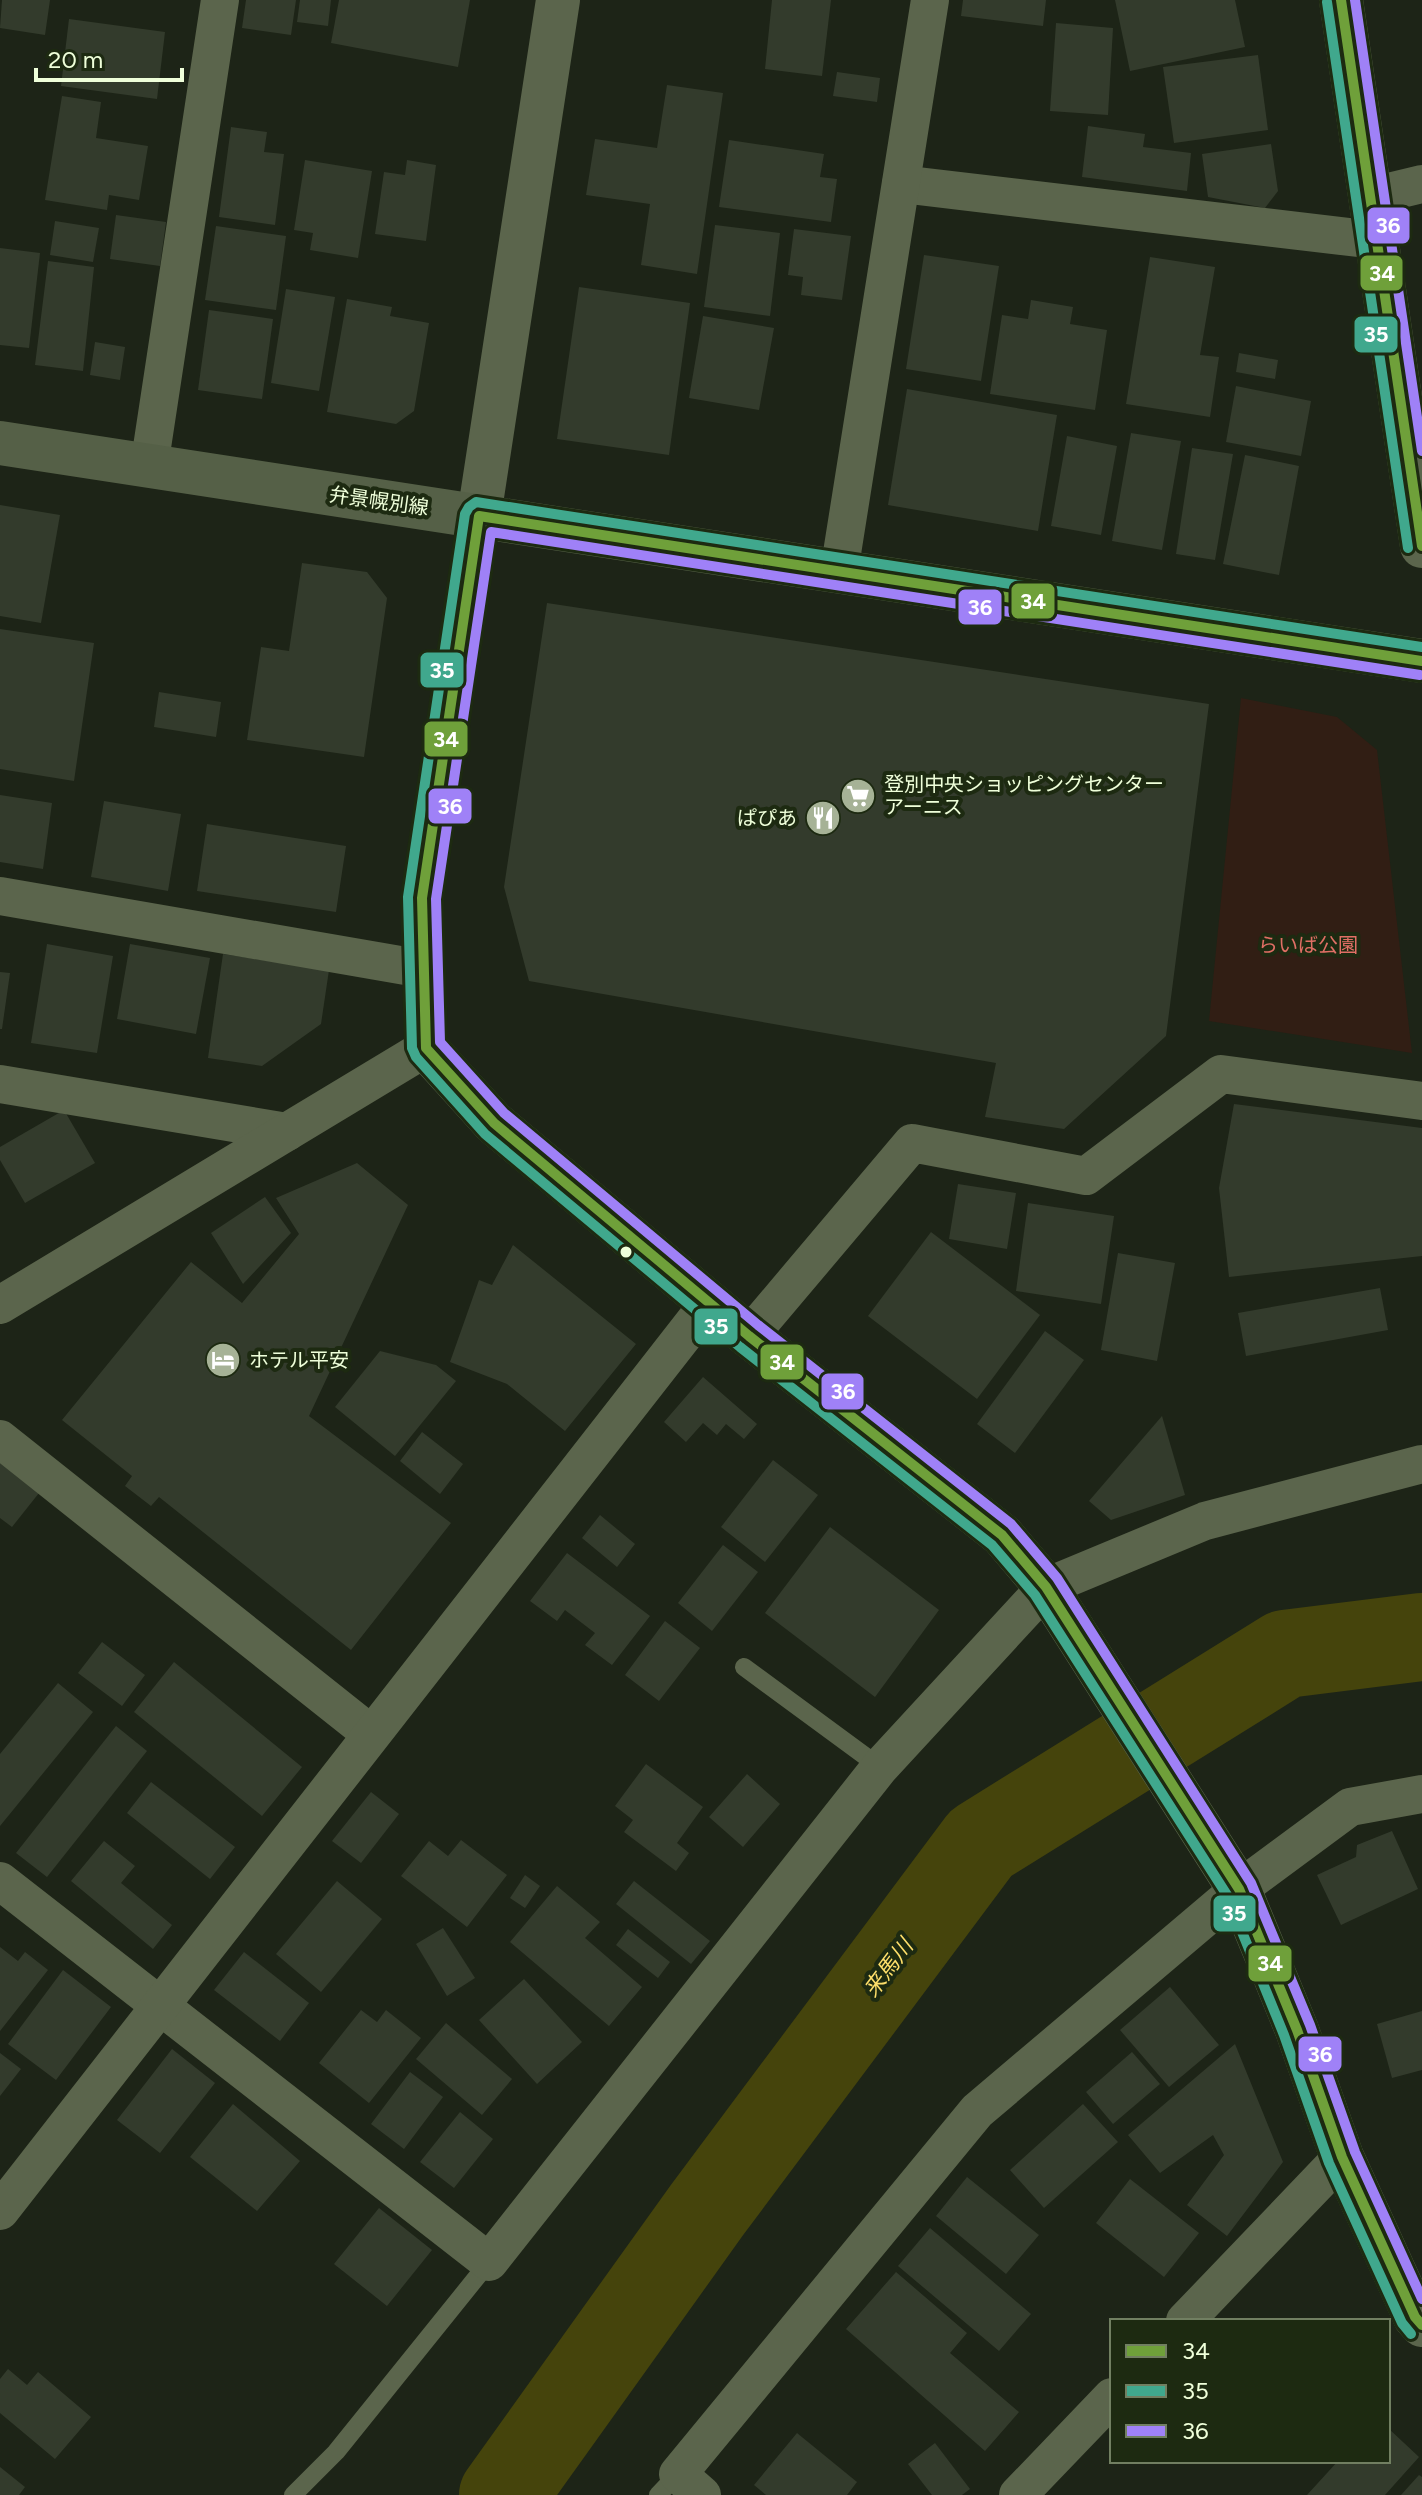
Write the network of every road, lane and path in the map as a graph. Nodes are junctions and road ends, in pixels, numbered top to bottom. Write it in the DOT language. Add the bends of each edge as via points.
graph roads {
  1 [pos="220,0"];
  2 [pos="558,0"];
  3 [pos="930,0"];
  4 [pos="1341,0"];
  5 [pos="901,184"];
  6 [pos="1422,184"];
  7 [pos="1368,197"];
  8 [pos="1375,240"];
  9 [pos="0,443"];
  10 [pos="149,467"];
  11 [pos="479,516"];
  12 [pos="1422,546"];
  13 [pos="839,572"];
  14 [pos="1422,661"];
  15 [pos="0,896"];
  16 [pos="423,969"];
  17 [pos="426,1048"];
  18 [pos="0,1084"];
  19 [pos="1422,1101"];
  20 [pos="287,1132"];
  21 [pos="709,1303"];
  22 [pos="0,1305"];
  23 [pos="749,1336"];
  24 [pos="0,1439"];
  25 [pos="1422,1464"];
  26 [pos="1046,1587"];
  27 [pos="744,1667"];
  28 [pos="371,1734"];
  29 [pos="880,1767"];
  30 [pos="1422,1794"];
  31 [pos="0,1881"];
  32 [pos="1239,1889"];
  33 [pos="159,2007"];
  34 [pos="1342,2157"];
  35 [pos="0,2211"];
  36 [pos="489,2262"];
  37 [pos="1187,2319"];
  38 [pos="1422,2325"];
  39 [pos="1110,2399"];
  40 [pos="679,2488"];
  41 [pos="293,2495"];
  42 [pos="1018,2495"];
  1 -- 10 [label="street"];
  2 -- 11 [label="street"];
  3 -- 5 [label="street"];
  4 -- 7 [label="street"];
  5 -- 8 [label="street"];
  5 -- 13 [label="street"];
  6 -- 7 [label="street"];
  7 -- 8 [label="street"];
  8 -- 12 [label="street"];
  9 -- 10 [label="main road, 弁景幌別線"];
  10 -- 11 [label="main road, 弁景幌別線"];
  11 -- 13 [label="main road, 弁景幌別線"];
  11 -- 16 [label="street" via="422,898"];
  13 -- 14 [label="main road, 弁景幌別線"];
  15 -- 16 [label="street"];
  16 -- 17 [label="street"];
  17 -- 20 [label="street"];
  17 -- 21 [label="street" via="494,1123"];
  18 -- 20 [label="street"];
  19 -- 23 [label="street" via="1221,1074 1086,1176 912,1143"];
  20 -- 22 [label="street"];
  21 -- 23 [label="street"];
  21 -- 28 [label="street"];
  23 -- 26 [label="street" via="1002,1535"];
  24 -- 28 [label="street"];
  25 -- 26 [label="street" via="1205,1521"];
  26 -- 29 [label="street"];
  26 -- 32 [label="street"];
  27 -- 29 [label="lane"];
  28 -- 33 [label="street"];
  29 -- 36 [label="street"];
  30 -- 32 [label="street" via="1350,1807"];
  31 -- 33 [label="street"];
  32 -- 34 [label="street"];
  32 -- 40 [label="street" via="977,2111"];
  33 -- 35 [label="street"];
  33 -- 36 [label="street"];
  34 -- 37 [label="street"];
  34 -- 38 [label="street"];
  36 -- 41 [label="lane" via="336,2452"];
  39 -- 42 [label="street"];
}
